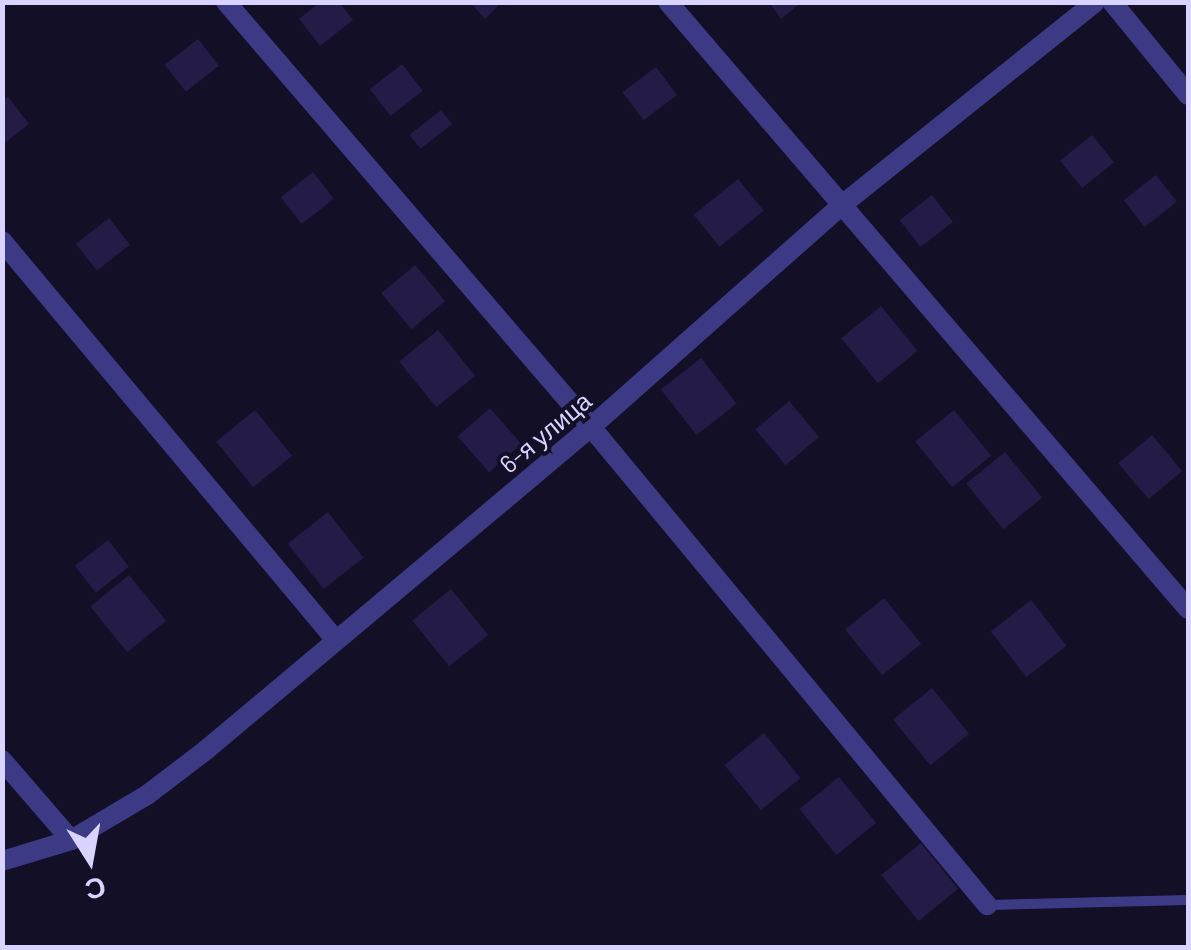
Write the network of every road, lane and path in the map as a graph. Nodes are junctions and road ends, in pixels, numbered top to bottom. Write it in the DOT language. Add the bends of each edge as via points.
graph roads {
  1 [pos="226,2"];
  2 [pos="668,2"];
  3 [pos="1096,2"];
  4 [pos="1112,2"];
  5 [pos="1188,95"];
  6 [pos="842,205"];
  7 [pos="2,241"];
  8 [pos="591,427"];
  9 [pos="1188,609"];
  10 [pos="335,640"];
  11 [pos="2,760"];
  12 [pos="71,840"];
  13 [pos="2,862"];
  14 [pos="1188,900"];
  15 [pos="986,905"];
  1 -- 8 [label="street"];
  2 -- 6 [label="street"];
  3 -- 6 [label="street, 6-я улица"];
  4 -- 5 [label="street"];
  6 -- 8 [label="street, 6-я улица"];
  6 -- 9 [label="street"];
  7 -- 10 [label="street"];
  8 -- 10 [label="street, 6-я улица"];
  8 -- 15 [label="street"];
  10 -- 12 [label="street, 6-я улица" via="192,762"];
  11 -- 12 [label="street"];
  12 -- 13 [label="street, 6-я улица"];
  14 -- 15 [label="lane"];
}
